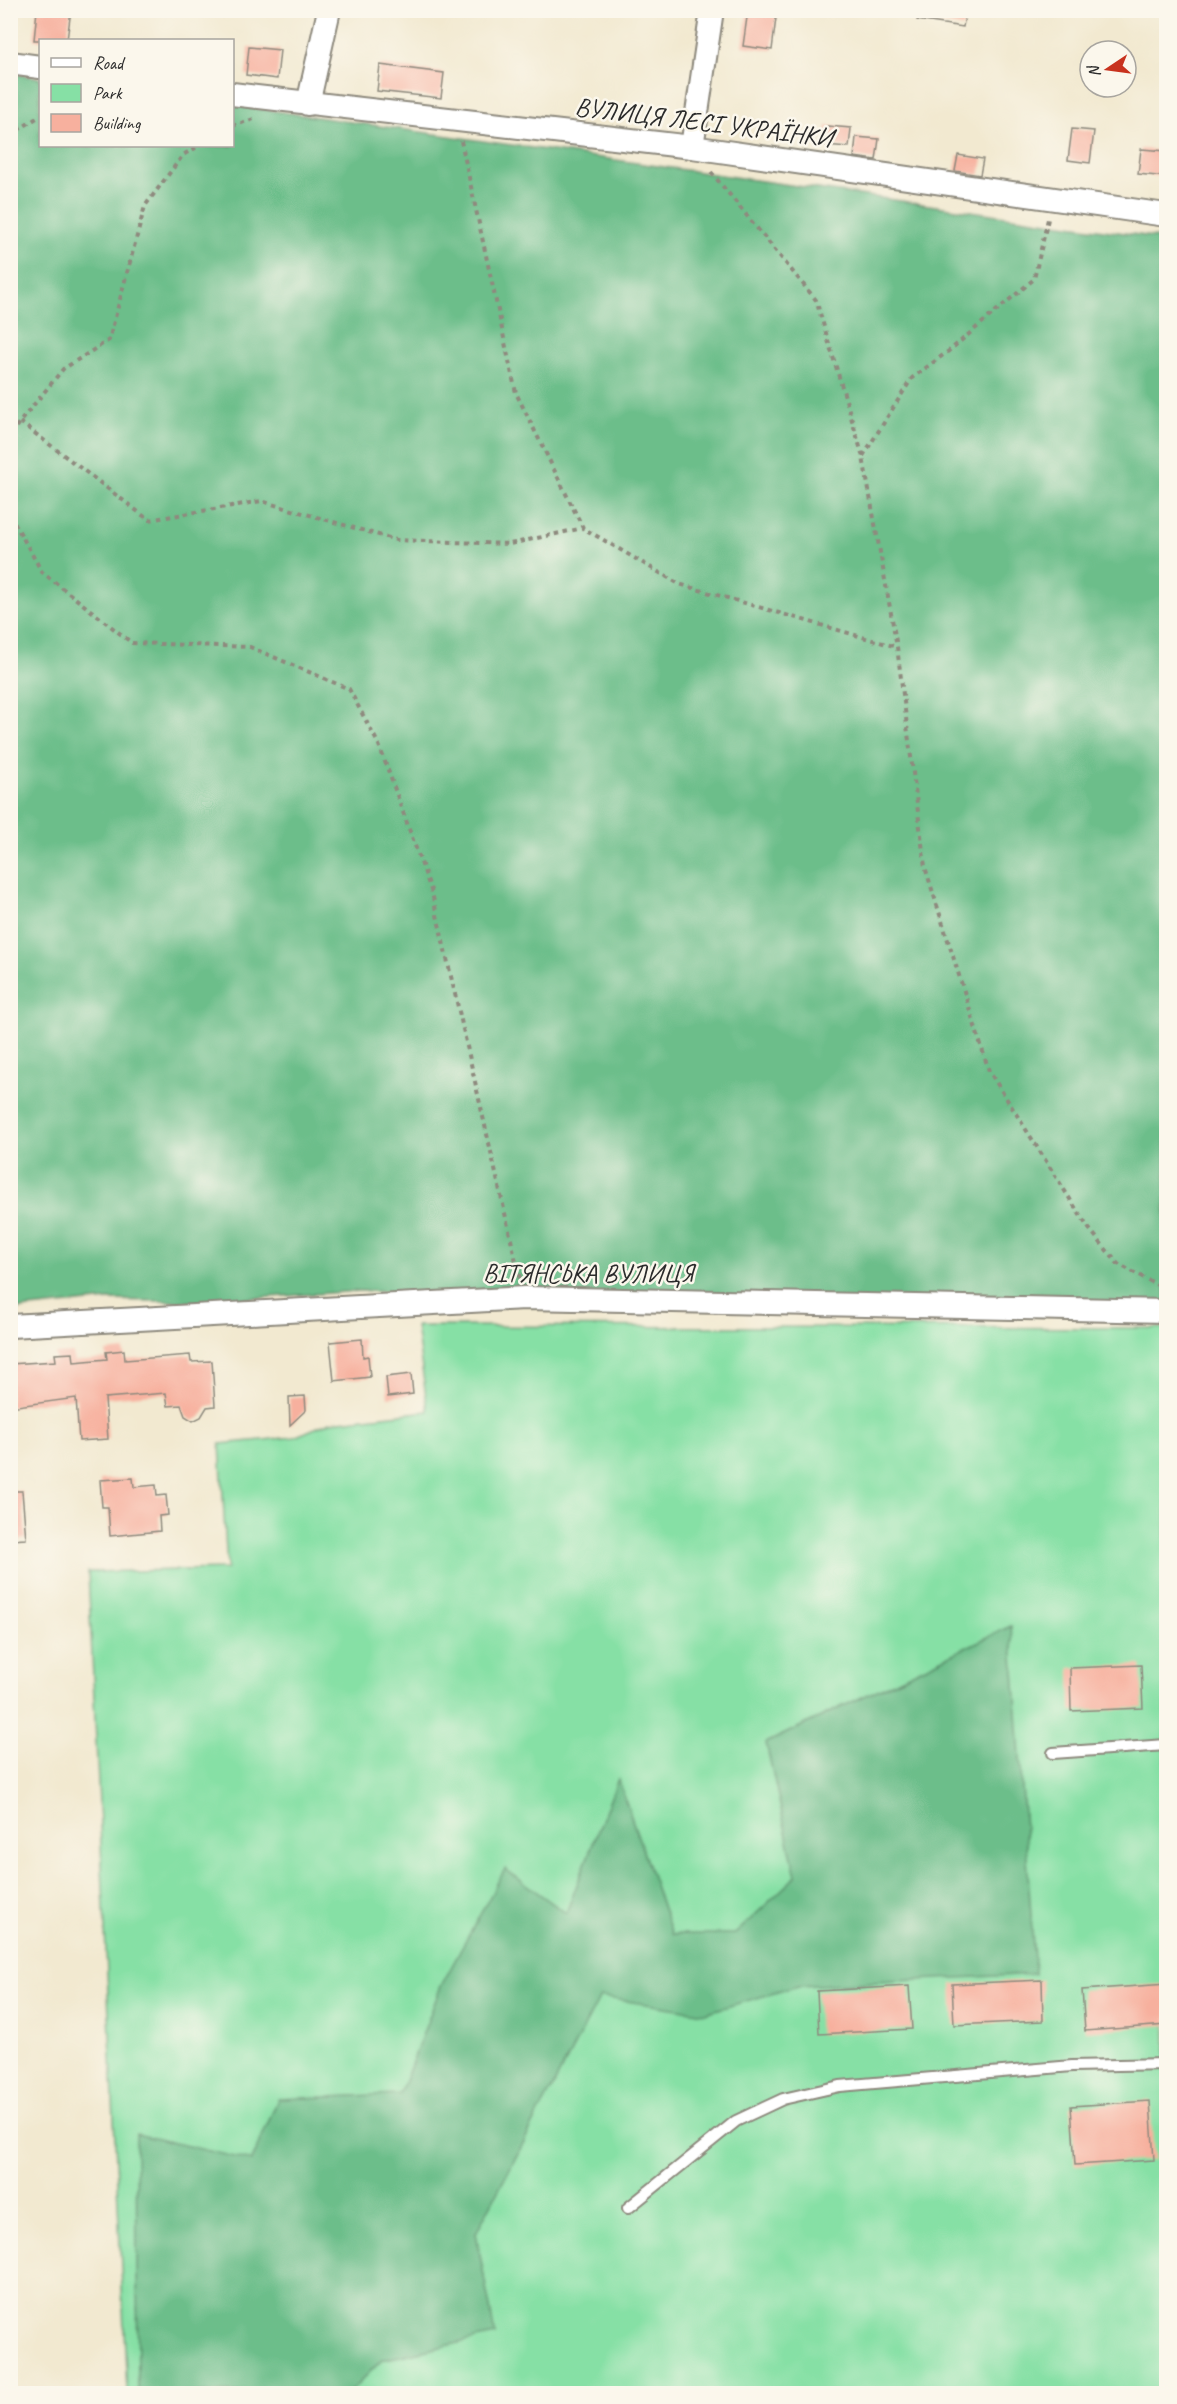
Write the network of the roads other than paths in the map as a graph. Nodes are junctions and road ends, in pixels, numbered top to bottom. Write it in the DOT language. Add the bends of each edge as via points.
graph roads {
  1 [pos="329,10"];
  2 [pos="712,10"];
  3 [pos="10,63"];
  4 [pos="39,67"];
  5 [pos="234,94"];
  6 [pos="308,104"];
  7 [pos="692,147"];
  8 [pos="1167,215"];
  9 [pos="1167,1311"];
  10 [pos="10,1326"];
  11 [pos="1167,1745"];
  12 [pos="1053,1753"];
  13 [pos="1167,2064"];
  14 [pos="628,2208"];
  1 -- 6 [label="street"];
  2 -- 7 [label="street"];
  3 -- 4 [label="street"];
  5 -- 6 [label="street, ВУЛИЦЯ ЛЕСІ УКРАЇНКИ"];
  6 -- 7 [label="street, ВУЛИЦЯ ЛЕСІ УКРАЇНКИ"];
  7 -- 8 [label="street, ВУЛИЦЯ ЛЕСІ УКРАЇНКИ"];
  9 -- 10 [label="street, ВІТЯНСЬКА ВУЛИЦЯ" via="525,1298"];
  11 -- 12 [label="lane"];
  13 -- 14 [label="lane" via="1072,2066 840,2086 783,2099 736,2121"];
}
